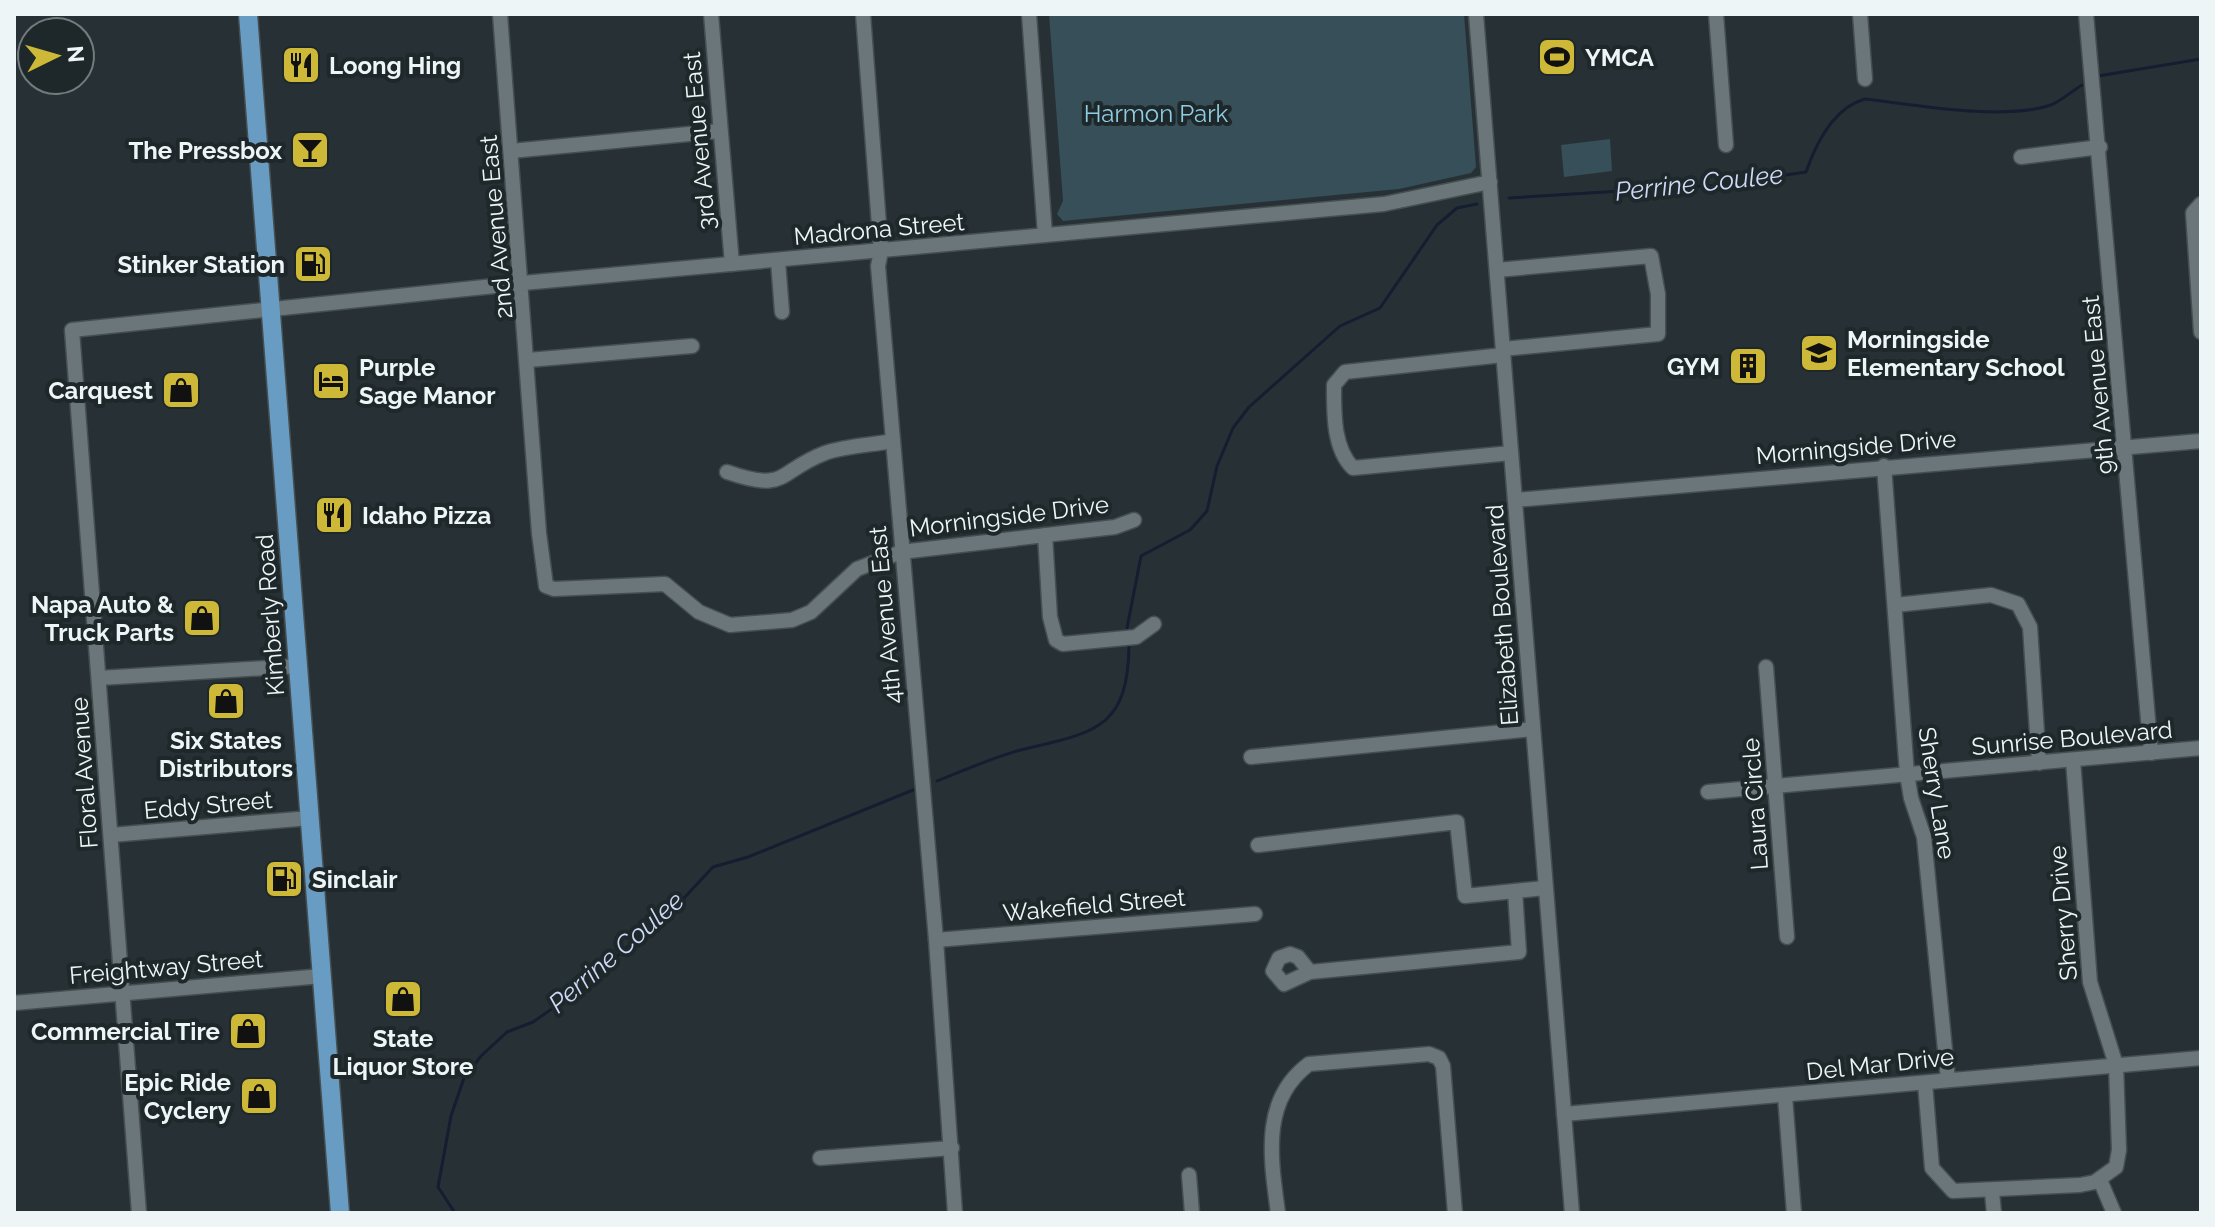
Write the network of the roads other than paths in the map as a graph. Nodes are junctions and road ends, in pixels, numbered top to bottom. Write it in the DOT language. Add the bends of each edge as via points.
graph roads {
  1 [pos="248,14"];
  2 [pos="500,14"];
  3 [pos="711,14"];
  4 [pos="863,14"];
  5 [pos="1029,14"];
  6 [pos="1476,14"];
  7 [pos="1716,14"];
  8 [pos="1860,14"];
  9 [pos="2086,14"];
  10 [pos="1865,79"];
  11 [pos="720,131"];
  12 [pos="1726,145"];
  13 [pos="2100,147"];
  14 [pos="511,151"];
  15 [pos="2021,157"];
  16 [pos="1490,182"];
  17 [pos="2201,204"];
  18 [pos="1045,235"];
  19 [pos="881,251"];
  20 [pos="778,261"];
  21 [pos="732,264"];
  22 [pos="1497,270"];
  23 [pos="523,283"];
  24 [pos="270,308"];
  25 [pos="782,312"];
  26 [pos="72,330"];
  27 [pos="2201,332"];
  28 [pos="692,346"];
  29 [pos="1503,352"];
  30 [pos="528,360"];
  31 [pos="893,441"];
  32 [pos="2201,441"];
  33 [pos="2125,446"];
  34 [pos="1511,453"];
  35 [pos="1884,466"];
  36 [pos="727,472"];
  37 [pos="1515,500"];
  38 [pos="1134,520"];
  39 [pos="539,533"];
  40 [pos="1045,535"];
  41 [pos="901,552"];
  42 [pos="1895,605"];
  43 [pos="1154,624"];
  44 [pos="298,666"];
  45 [pos="1766,667"];
  46 [pos="99,678"];
  47 [pos="1533,729"];
  48 [pos="2201,748"];
  49 [pos="2151,753"];
  50 [pos="1251,757"];
  51 [pos="2073,760"];
  52 [pos="2039,763"];
  53 [pos="1907,774"];
  54 [pos="1776,787"];
  55 [pos="1708,792"];
  56 [pos="310,818"];
  57 [pos="111,835"];
  58 [pos="1258,845"];
  59 [pos="1545,888"];
  60 [pos="1515,891"];
  61 [pos="1255,914"];
  62 [pos="1787,937"];
  63 [pos="936,940"];
  64 [pos="1310,972"];
  65 [pos="322,976"];
  66 [pos="123,993"];
  67 [pos="14,1003"];
  68 [pos="2201,1058"];
  69 [pos="2116,1065"];
  70 [pos="1948,1080"];
  71 [pos="1925,1083"];
  72 [pos="1785,1096"];
  73 [pos="1564,1114"];
  74 [pos="952,1148"];
  75 [pos="820,1158"];
  76 [pos="1189,1175"];
  77 [pos="2100,1180"];
  78 [pos="1992,1192"];
  79 [pos="139,1213"];
  80 [pos="340,1213"];
  81 [pos="955,1213"];
  82 [pos="1192,1213"];
  83 [pos="1278,1213"];
  84 [pos="1455,1213"];
  85 [pos="1572,1213"];
  86 [pos="1794,1213"];
  87 [pos="1994,1213"];
  88 [pos="2114,1213"];
  1 -- 24 [label="main road, Kimberly Road"];
  2 -- 14 [label="street, 2nd Avenue East"];
  3 -- 11 [label="street, 3rd Avenue East"];
  4 -- 19 [label="street, 4th Avenue East"];
  5 -- 18 [label="street"];
  6 -- 16 [label="street, Elizabeth Boulevard"];
  7 -- 12 [label="street"];
  8 -- 10 [label="street"];
  9 -- 13 [label="street, 9th Avenue East"];
  11 -- 14 [label="street"];
  11 -- 21 [label="street, 3rd Avenue East"];
  13 -- 15 [label="street"];
  13 -- 33 [label="street, 9th Avenue East"];
  14 -- 23 [label="street, 2nd Avenue East"];
  16 -- 18 [label="street, Madrona Street" via="1384,204"];
  16 -- 22 [label="street, Elizabeth Boulevard"];
  17 -- 27 [label="street" via="2193,213"];
  18 -- 19 [label="street, Madrona Street"];
  19 -- 20 [label="street, Madrona Street"];
  19 -- 31 [label="street, 4th Avenue East"];
  20 -- 21 [label="street, Madrona Street"];
  20 -- 25 [label="street"];
  21 -- 23 [label="street, Madrona Street"];
  22 -- 29 [label="street, Elizabeth Boulevard"];
  22 -- 29 [label="street" via="1651,256 1658,294 1658,334"];
  23 -- 24 [label="street, Madrona Street"];
  23 -- 30 [label="street, 2nd Avenue East"];
  24 -- 26 [label="street, Madrona Street"];
  24 -- 44 [label="main road, Kimberly Road"];
  26 -- 46 [label="street, Floral Avenue"];
  28 -- 30 [label="street"];
  29 -- 34 [label="street, Elizabeth Boulevard"];
  29 -- 34 [label="street" via="1345,372 1334,385 1334,411 1342,457 1353,468"];
  30 -- 39 [label="street, 2nd Avenue East"];
  31 -- 36 [label="street" via="826,453 772,482"];
  31 -- 41 [label="street, 4th Avenue East"];
  32 -- 33 [label="street, Morningside Drive"];
  33 -- 35 [label="street, Morningside Drive"];
  33 -- 49 [label="street, 9th Avenue East"];
  34 -- 37 [label="street, Elizabeth Boulevard"];
  35 -- 37 [label="street, Morningside Drive"];
  35 -- 42 [label="street, Sherry Lane"];
  37 -- 47 [label="street, Elizabeth Boulevard"];
  38 -- 40 [label="street, Morningside Drive"];
  39 -- 41 [label="street, Morningside Drive" via="546,586 665,584 699,612 730,625 792,620 811,612 857,569"];
  40 -- 41 [label="street, Morningside Drive"];
  40 -- 43 [label="street" via="1056,640 1063,644 1136,637"];
  41 -- 63 [label="street, 4th Avenue East"];
  42 -- 52 [label="street" via="1991,595 2018,604 2030,627"];
  42 -- 53 [label="street, Sherry Lane"];
  44 -- 46 [label="street"];
  44 -- 56 [label="main road, Kimberly Road"];
  45 -- 54 [label="street, Laura Circle"];
  46 -- 57 [label="street, Floral Avenue"];
  47 -- 50 [label="street"];
  47 -- 59 [label="street, Elizabeth Boulevard"];
  48 -- 49 [label="street, Sunrise Boulevard"];
  49 -- 51 [label="street, Sunrise Boulevard"];
  51 -- 52 [label="street, Sunrise Boulevard"];
  51 -- 69 [label="street, Sherry Drive" via="2090,982"];
  52 -- 53 [label="street, Sunrise Boulevard"];
  53 -- 54 [label="street, Sunrise Boulevard"];
  53 -- 70 [label="street, Sherry Lane" via="1924,837"];
  54 -- 55 [label="street, Sunrise Boulevard"];
  54 -- 62 [label="street, Laura Circle"];
  56 -- 57 [label="street, Eddy Street"];
  56 -- 65 [label="main road, Kimberly Road"];
  57 -- 66 [label="street, Floral Avenue"];
  58 -- 60 [label="street" via="1457,822 1465,896"];
  59 -- 60 [label="street"];
  59 -- 73 [label="street, Elizabeth Boulevard"];
  60 -- 64 [label="street" via="1519,952"];
  61 -- 63 [label="street, Wakefield Street"];
  63 -- 74 [label="street, 4th Avenue East"];
  65 -- 66 [label="street, Freightway Street"];
  65 -- 80 [label="main road, Kimberly Road"];
  66 -- 67 [label="street, Freightway Street"];
  66 -- 79 [label="street, Floral Avenue"];
  68 -- 69 [label="street, Del Mar Drive"];
  69 -- 70 [label="street, Del Mar Drive"];
  69 -- 77 [label="street, Sherry Drive" via="2119,1150 2116,1167"];
  70 -- 71 [label="street, Del Mar Drive"];
  71 -- 72 [label="street, Del Mar Drive"];
  71 -- 78 [label="street" via="1932,1168 1953,1191"];
  72 -- 73 [label="street, Del Mar Drive"];
  72 -- 86 [label="street"];
  73 -- 85 [label="street, Elizabeth Boulevard"];
  74 -- 75 [label="street"];
  74 -- 81 [label="street, 4th Avenue East"];
  76 -- 82 [label="street"];
  77 -- 78 [label="street"];
  77 -- 88 [label="street"];
  78 -- 87 [label="street"];
  83 -- 84 [label="street" via="1270,1123 1298,1073 1309,1064 1429,1054 1443,1066"];
}
